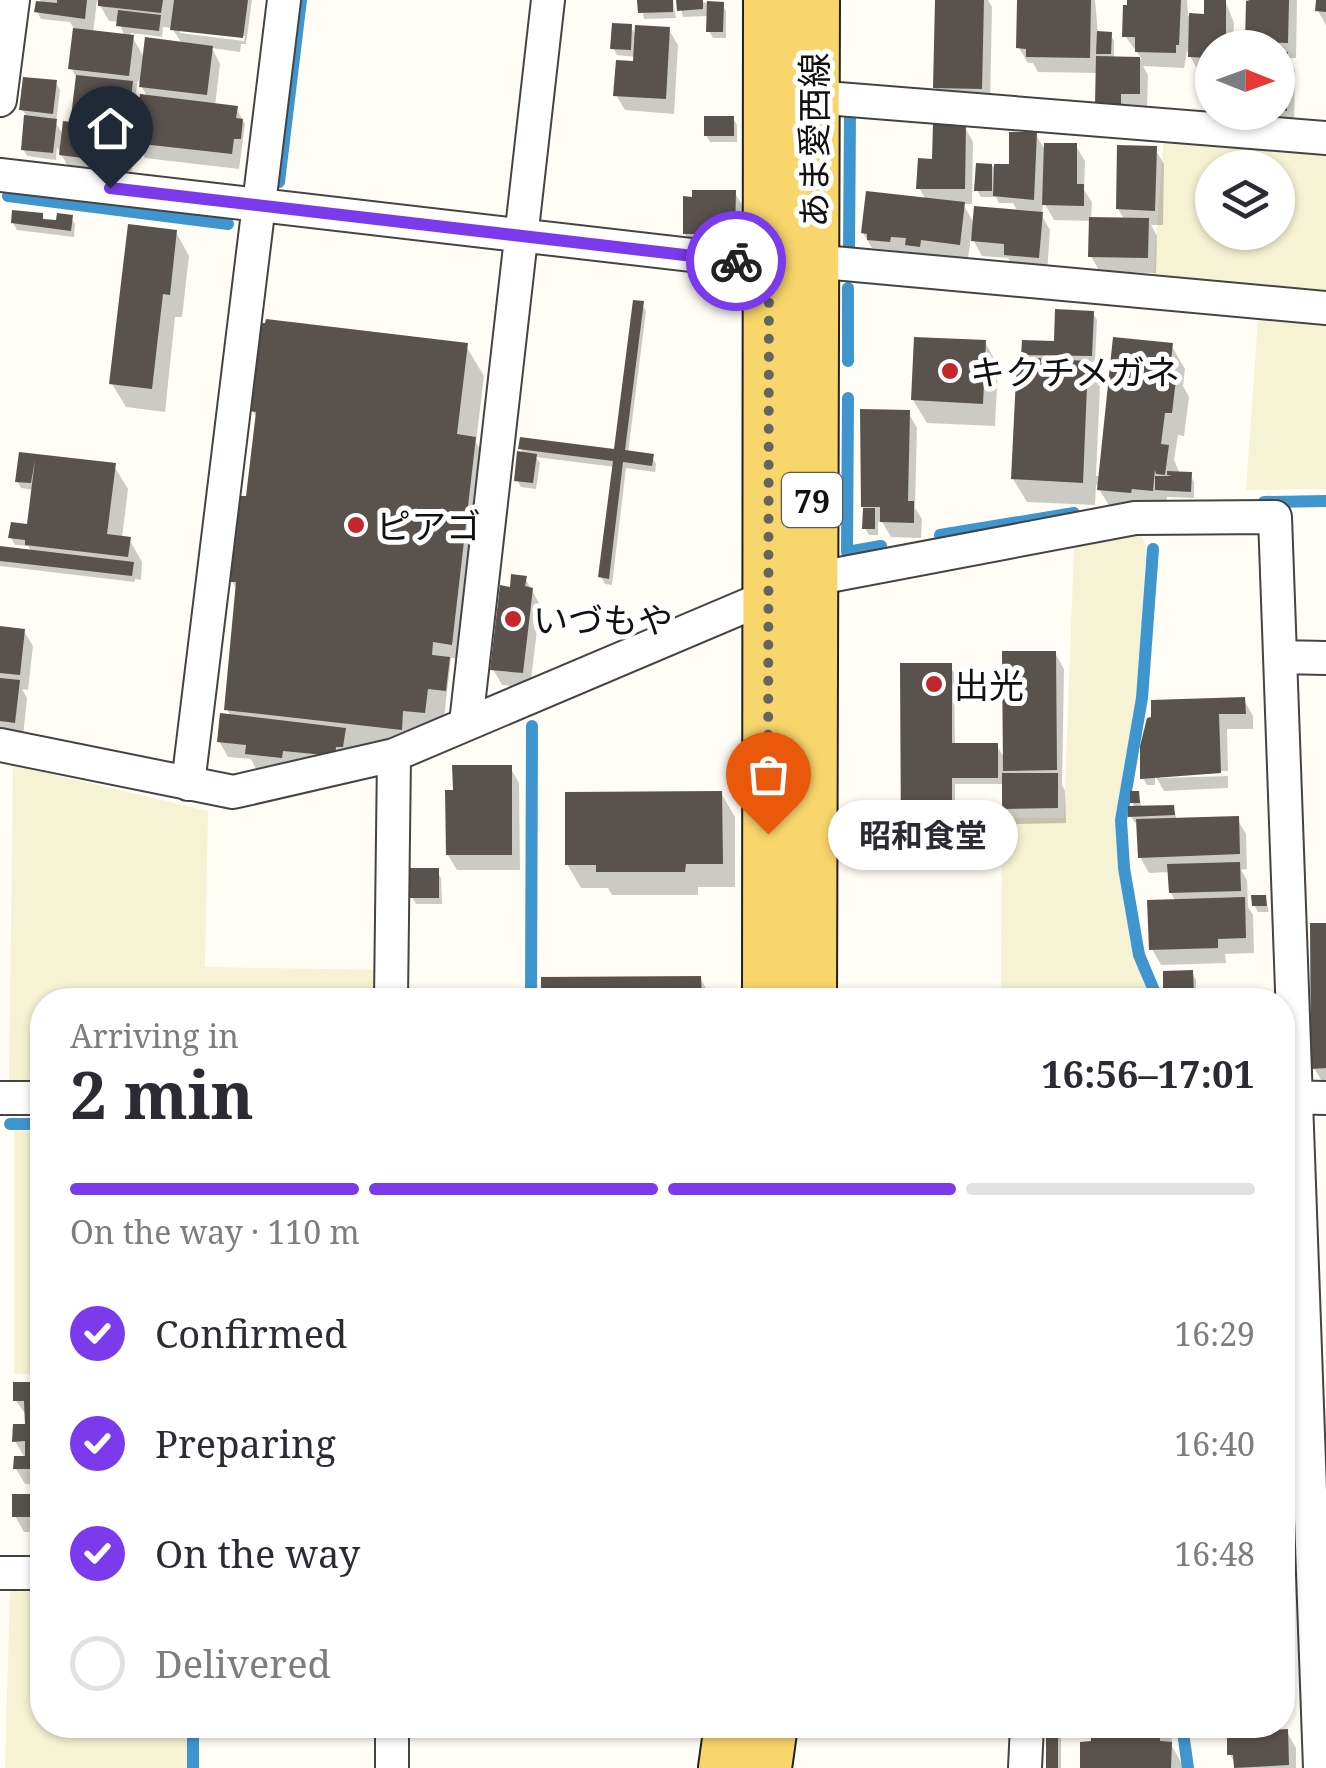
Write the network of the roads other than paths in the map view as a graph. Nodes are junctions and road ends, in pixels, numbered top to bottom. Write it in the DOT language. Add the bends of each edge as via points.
graph roads {
  1 [pos="13,0"];
  2 [pos="284,0"];
  3 [pos="548,0"];
  4 [pos="769,0"];
  5 [pos="814,0"];
  6 [pos="813,98"];
  7 [pos="0,100"];
  8 [pos="1326,138"];
  9 [pos="0,174"];
  10 [pos="258,205"];
  11 [pos="522,235"];
  12 [pos="791,263"];
  13 [pos="1326,308"];
  14 [pos="791,588"];
  15 [pos="1280,657"];
  16 [pos="1326,658"];
  17 [pos="466,724"];
  18 [pos="0,746"];
  19 [pos="394,755"];
  20 [pos="188,784"];
  21 [pos="391,988"];
  22 [pos="769,988"];
  23 [pos="810,988"];
  24 [pos="0,1098"];
  25 [pos="30,1098"];
  26 [pos="1301,1098"];
  27 [pos="0,1572"];
  28 [pos="30,1572"];
  29 [pos="1322,1734"];
  30 [pos="392,1738"];
  31 [pos="728,1738"];
  32 [pos="770,1738"];
  33 [pos="1026,1738"];
  34 [pos="392,1768"];
  35 [pos="724,1768"];
  36 [pos="766,1768"];
  37 [pos="1025,1768"];
  38 [pos="1320,1768"];
  1 -- 7 [label="street"];
  2 -- 10 [label="street"];
  3 -- 11 [label="street"];
  4 -- 12 [label="main road, あま愛西線 / 79"];
  5 -- 6 [label="main road, あま愛西線 / 79"];
  6 -- 8 [label="street"];
  6 -- 12 [label="main road, あま愛西線 / 79"];
  9 -- 10 [label="street"];
  10 -- 11 [label="street"];
  10 -- 20 [label="street"];
  11 -- 12 [label="street"];
  11 -- 17 [label="street"];
  12 -- 13 [label="street"];
  12 -- 14 [label="main road, あま愛西線 / 79"];
  14 -- 15 [label="street" via="1135,518 1275,516"];
  14 -- 17 [label="street"];
  14 -- 22 [label="main road, あま愛西線 / 79"];
  14 -- 23 [label="main road, あま愛西線 / 79"];
  15 -- 16 [label="street"];
  15 -- 26 [label="street"];
  17 -- 19 [label="street"];
  18 -- 20 [label="street"];
  19 -- 20 [label="street" via="233,792"];
  19 -- 21 [label="street"];
  24 -- 25 [label="street"];
  26 -- 29 [label="street"];
  27 -- 28 [label="street"];
  29 -- 38 [label="street"];
  30 -- 34 [label="street"];
  31 -- 35 [label="main road"];
  32 -- 36 [label="main road"];
  33 -- 37 [label="street"];
}
